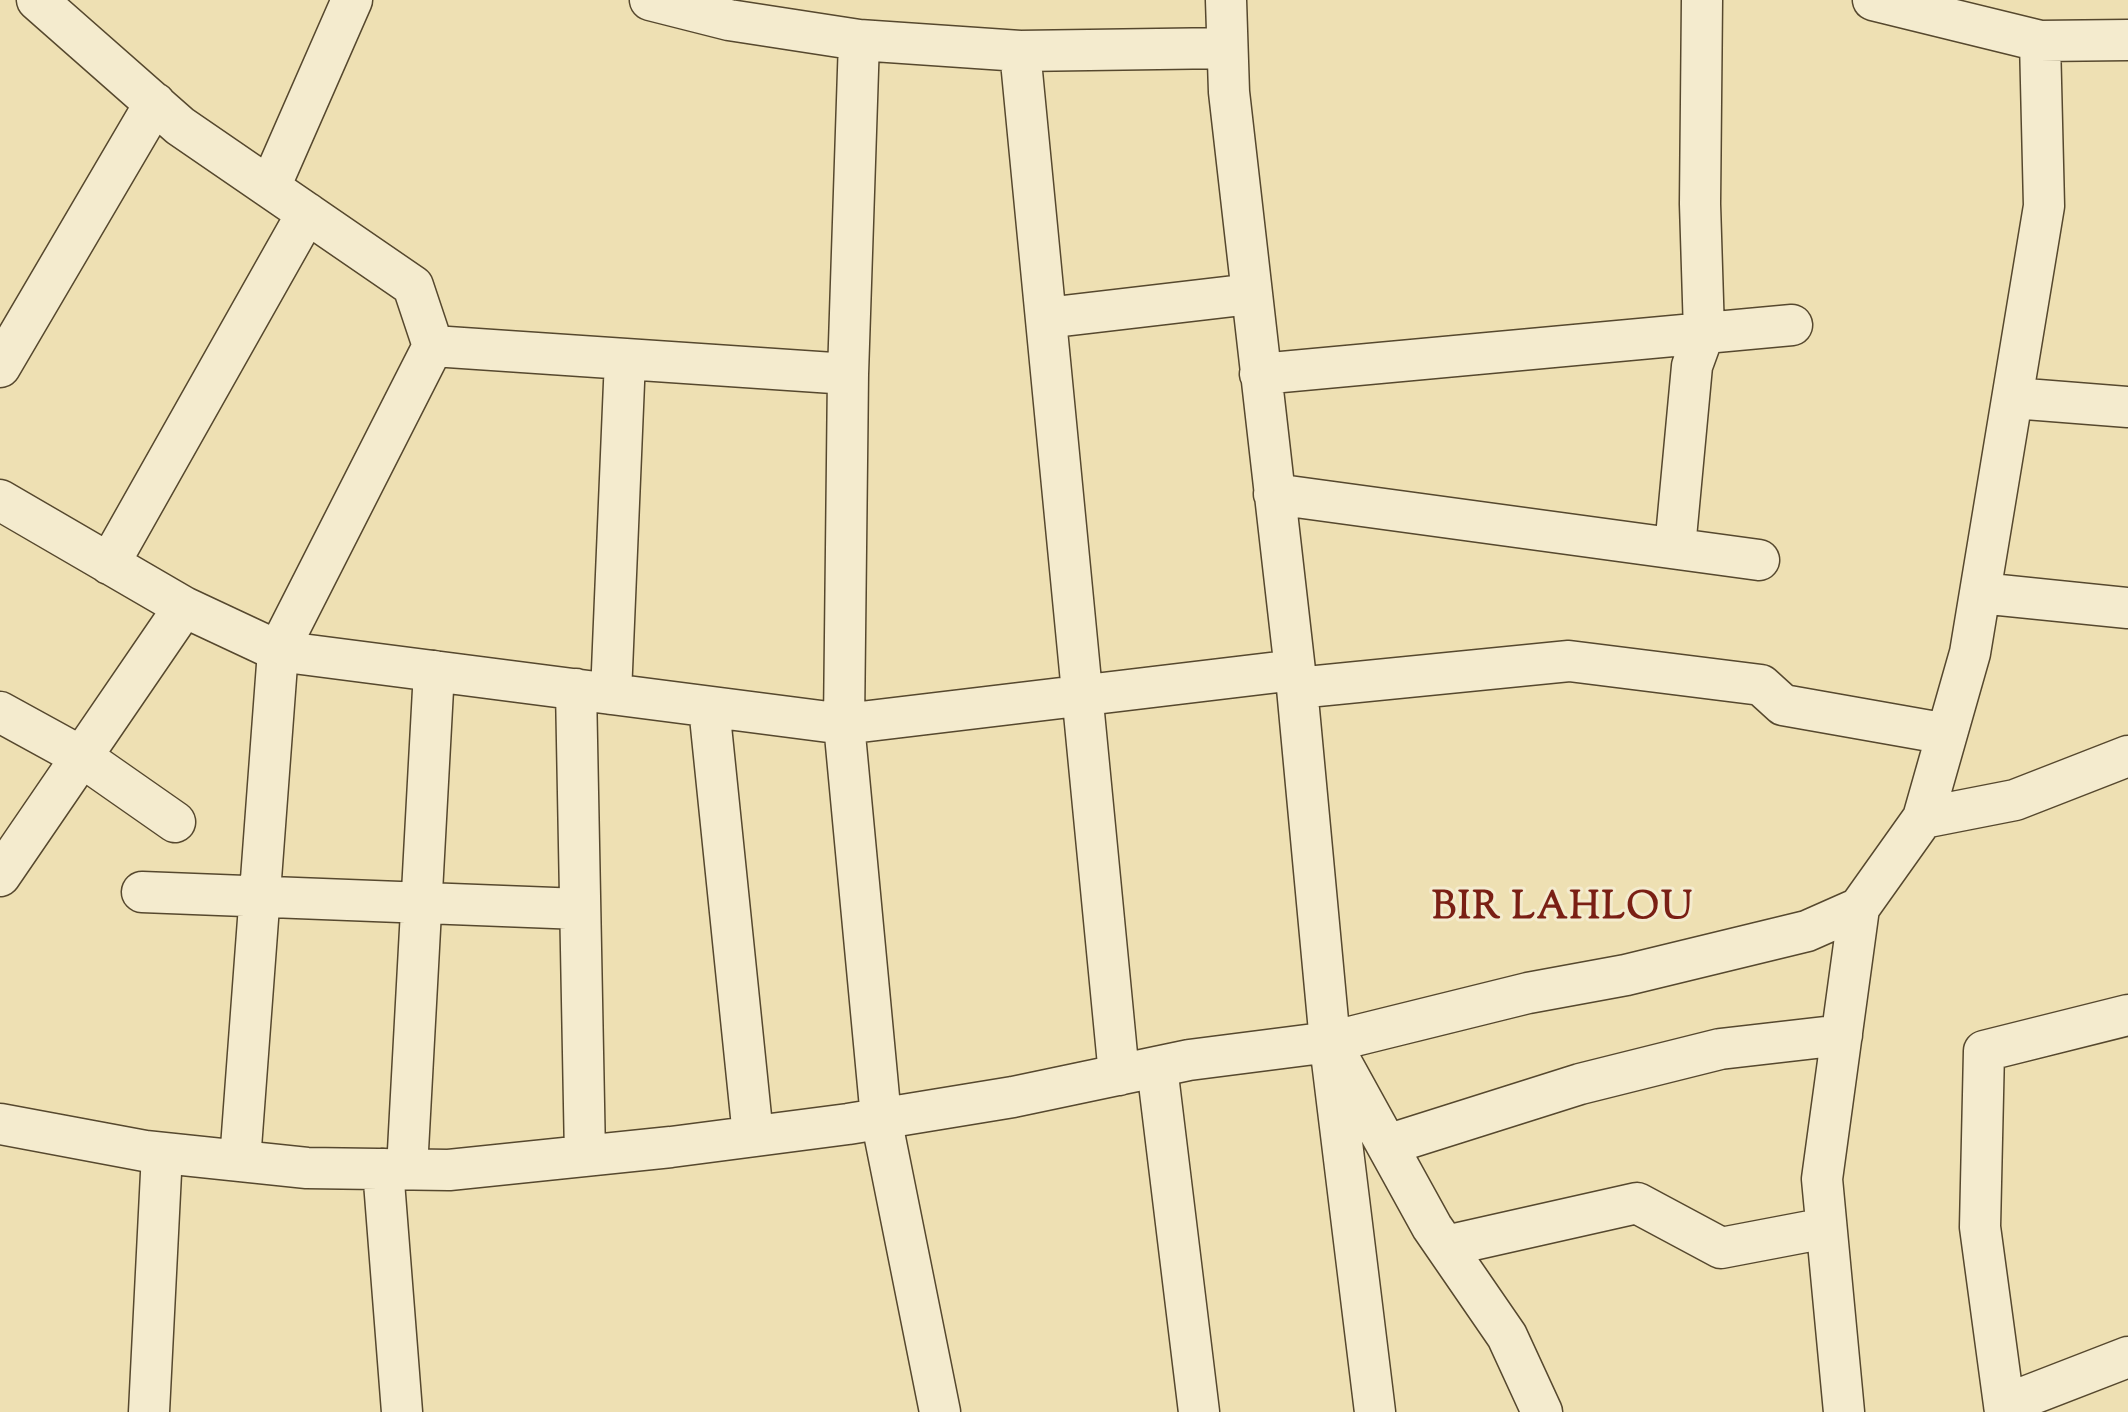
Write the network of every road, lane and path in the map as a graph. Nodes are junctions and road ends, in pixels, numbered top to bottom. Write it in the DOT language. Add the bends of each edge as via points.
graph roads {
  1 [pos="37,0"];
  2 [pos="352,0"];
  3 [pos="650,0"];
  4 [pos="1226,0"];
  5 [pos="1702,0"];
  6 [pos="1873,0"];
  7 [pos="1956,10"];
  8 [pos="859,40"];
  9 [pos="2128,40"];
  10 [pos="2040,41"];
  11 [pos="1227,48"];
  12 [pos="1020,51"];
  13 [pos="155,103"];
  14 [pos="270,187"];
  15 [pos="307,213"];
  16 [pos="1251,294"];
  17 [pos="1046,318"];
  18 [pos="1792,325"];
  19 [pos="1704,333"];
  20 [pos="433,346"];
  21 [pos="625,359"];
  22 [pos="0,367"];
  23 [pos="848,374"];
  24 [pos="1260,374"];
  25 [pos="2013,398"];
  26 [pos="2128,407"];
  27 [pos="1274,494"];
  28 [pos="0,500"];
  29 [pos="1675,548"];
  30 [pos="1759,560"];
  31 [pos="109,564"];
  32 [pos="1980,593"];
  33 [pos="184,607"];
  34 [pos="2128,608"];
  35 [pos="278,651"];
  36 [pos="434,671"];
  37 [pos="1296,679"];
  38 [pos="593,692"];
  39 [pos="1082,695"];
  40 [pos="709,707"];
  41 [pos="0,712"];
  42 [pos="844,724"];
  43 [pos="1947,734"];
  44 [pos="2128,756"];
  45 [pos="82,757"];
  46 [pos="1923,818"];
  47 [pos="175,822"];
  48 [pos="0,876"];
  49 [pos="142,892"];
  50 [pos="259,897"];
  51 [pos="421,903"];
  52 [pos="1859,908"];
  53 [pos="580,909"];
  54 [pos="2128,1015"];
  55 [pos="1842,1035"];
  56 [pos="1330,1042"];
  57 [pos="1138,1071"];
  58 [pos="881,1118"];
  59 [pos="0,1124"];
  60 [pos="753,1136"];
  61 [pos="1387,1145"];
  62 [pos="162,1153"];
  63 [pos="585,1156"];
  64 [pos="240,1161"];
  65 [pos="395,1169"];
  66 [pos="1826,1228"];
  67 [pos="1446,1246"];
  68 [pos="2128,1357"];
  69 [pos="2004,1408"];
  70 [pos="149,1412"];
  71 [pos="402,1412"];
  72 [pos="940,1412"];
  73 [pos="1199,1412"];
  74 [pos="1375,1412"];
  75 [pos="1542,1412"];
  76 [pos="1844,1412"];
  1 -- 13 [label="street"];
  2 -- 14 [label="street"];
  3 -- 8 [label="street" via="729,20"];
  4 -- 11 [label="street"];
  5 -- 19 [label="street"];
  6 -- 7 [label="street"];
  7 -- 10 [label="street"];
  8 -- 12 [label="street"];
  8 -- 23 [label="street"];
  9 -- 10 [label="street"];
  10 -- 25 [label="street" via="2044,206"];
  11 -- 12 [label="street"];
  11 -- 16 [label="street"];
  12 -- 17 [label="street"];
  13 -- 14 [label="street"];
  13 -- 22 [label="street"];
  14 -- 15 [label="street"];
  15 -- 20 [label="street" via="413,286"];
  15 -- 31 [label="street"];
  16 -- 17 [label="street"];
  16 -- 24 [label="street"];
  17 -- 39 [label="street"];
  18 -- 19 [label="street"];
  19 -- 24 [label="street"];
  19 -- 29 [label="street" via="1692,366"];
  20 -- 21 [label="street"];
  20 -- 35 [label="street"];
  21 -- 23 [label="street"];
  21 -- 38 [label="street"];
  23 -- 42 [label="street"];
  24 -- 27 [label="street"];
  25 -- 26 [label="street"];
  25 -- 32 [label="street"];
  27 -- 29 [label="street"];
  27 -- 37 [label="street"];
  28 -- 31 [label="street"];
  29 -- 30 [label="street"];
  31 -- 33 [label="street"];
  32 -- 34 [label="street"];
  32 -- 43 [label="street"];
  33 -- 35 [label="street"];
  33 -- 45 [label="street"];
  35 -- 36 [label="street"];
  35 -- 50 [label="street"];
  36 -- 38 [label="street"];
  36 -- 51 [label="street"];
  37 -- 39 [label="street"];
  37 -- 43 [label="street" via="1569,661 1761,685 1783,705"];
  37 -- 56 [label="street"];
  38 -- 40 [label="street"];
  38 -- 53 [label="street"];
  39 -- 42 [label="street"];
  39 -- 57 [label="street"];
  40 -- 42 [label="street"];
  40 -- 60 [label="street"];
  41 -- 45 [label="street"];
  42 -- 58 [label="street"];
  43 -- 46 [label="street"];
  44 -- 46 [label="street" via="2015,800"];
  45 -- 47 [label="street"];
  45 -- 48 [label="street"];
  46 -- 52 [label="street"];
  49 -- 50 [label="street"];
  50 -- 51 [label="street"];
  50 -- 64 [label="street"];
  51 -- 53 [label="street"];
  51 -- 65 [label="street"];
  52 -- 55 [label="street"];
  52 -- 56 [label="street" via="1807,931"];
  53 -- 63 [label="street"];
  54 -- 69 [label="street" via="1984,1051 1980,1227"];
  55 -- 61 [label="street" via="1720,1049 1580,1084"];
  55 -- 66 [label="street" via="1822,1179"];
  56 -- 57 [label="street"];
  56 -- 61 [label="street"];
  56 -- 74 [label="street"];
  57 -- 58 [label="street"];
  57 -- 73 [label="street"];
  58 -- 60 [label="street"];
  58 -- 72 [label="street"];
  59 -- 62 [label="street"];
  60 -- 63 [label="street"];
  61 -- 67 [label="street"];
  62 -- 64 [label="street"];
  62 -- 70 [label="street"];
  63 -- 65 [label="street" via="449,1170"];
  64 -- 65 [label="street"];
  65 -- 71 [label="street"];
  66 -- 67 [label="street" via="1721,1248 1637,1203"];
  66 -- 76 [label="street"];
  67 -- 75 [label="street" via="1507,1336"];
  68 -- 69 [label="street"];
}
